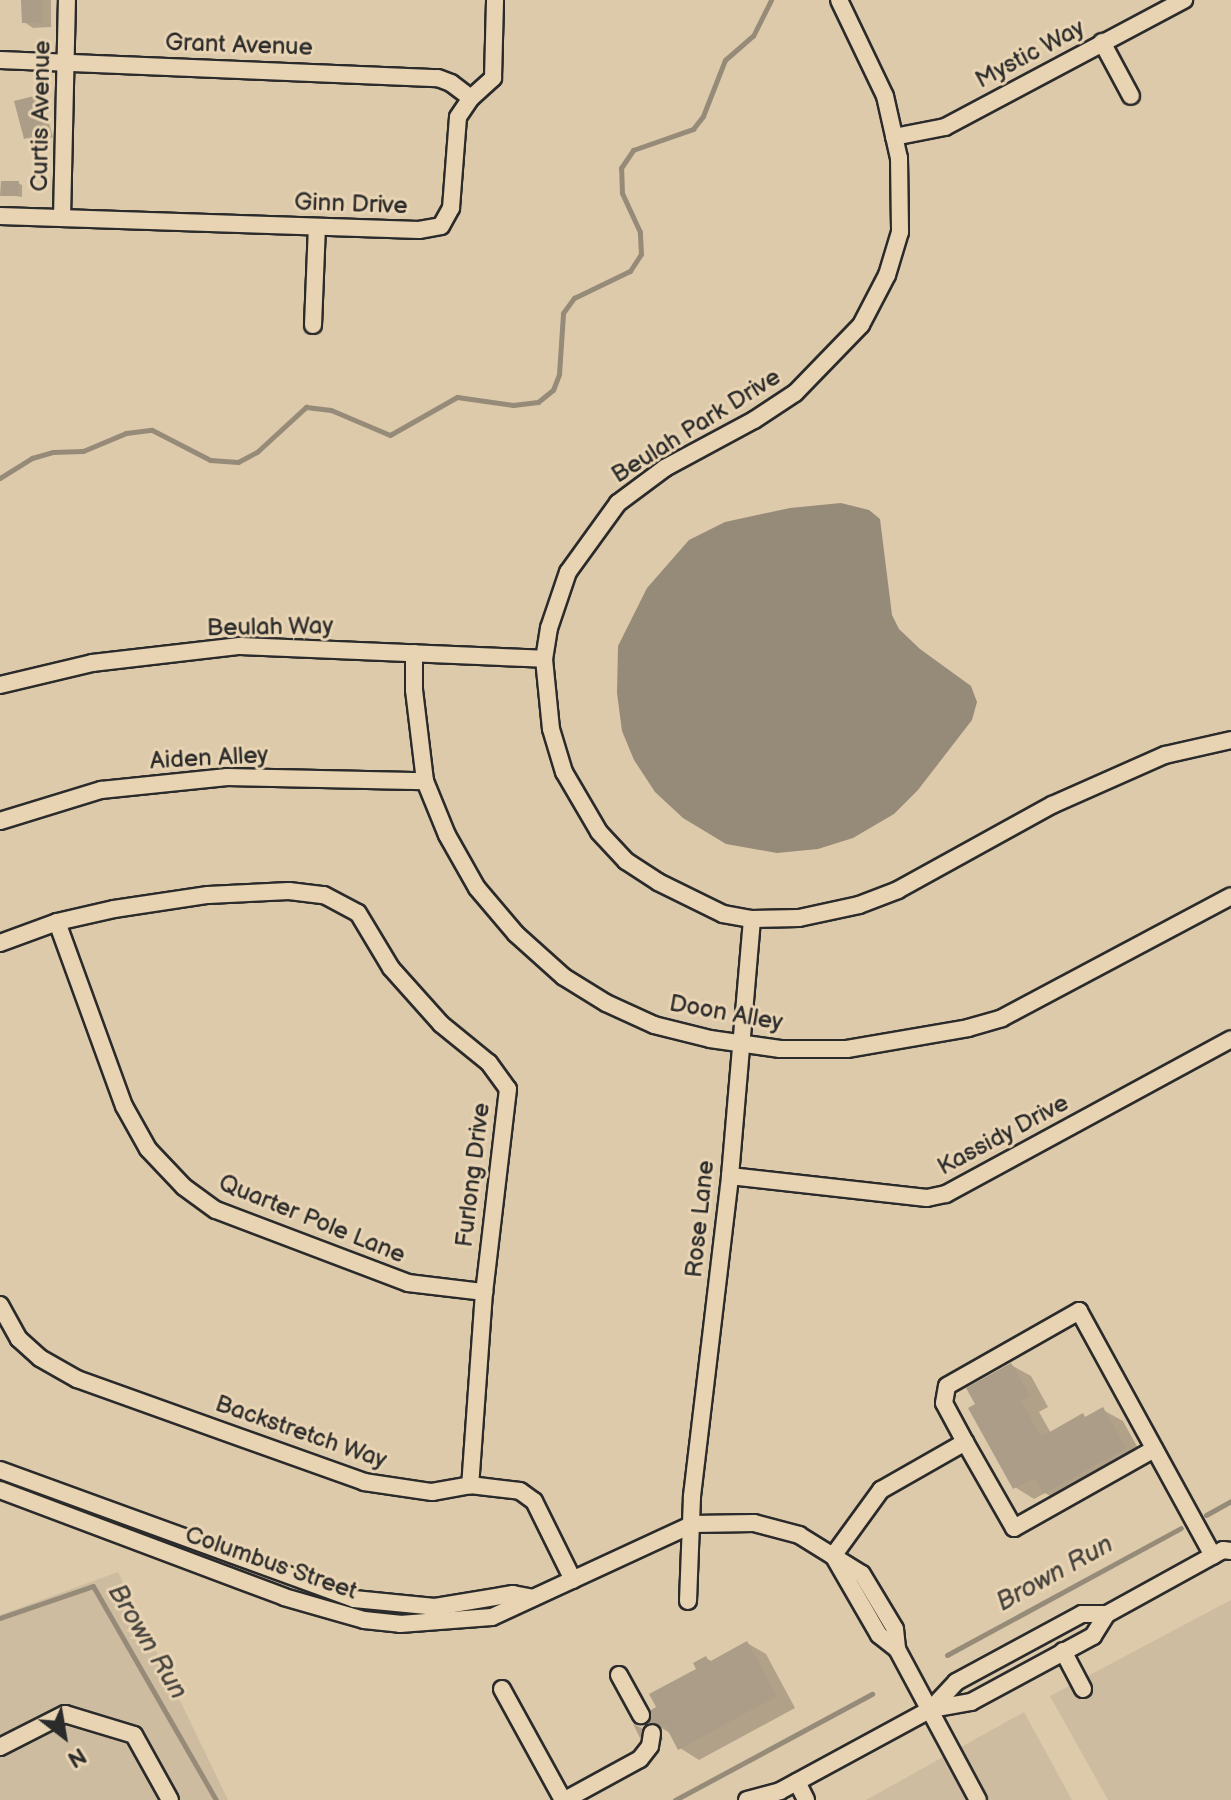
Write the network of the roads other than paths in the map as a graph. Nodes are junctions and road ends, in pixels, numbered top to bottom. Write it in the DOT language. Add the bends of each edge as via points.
graph roads {
  1 [pos="67,0"];
  2 [pos="495,0"];
  3 [pos="839,0"];
  4 [pos="1184,0"];
  5 [pos="1102,42"];
  6 [pos="0,60"];
  7 [pos="66,62"];
  8 [pos="1131,96"];
  9 [pos="471,98"];
  10 [pos="894,137"];
  11 [pos="0,216"];
  12 [pos="62,218"];
  13 [pos="317,227"];
  14 [pos="313,325"];
  15 [pos="414,653"];
  16 [pos="544,659"];
  17 [pos="0,685"];
  18 [pos="1231,740"];
  19 [pos="425,781"];
  20 [pos="0,821"];
  21 [pos="1231,896"];
  22 [pos="752,919"];
  23 [pos="57,922"];
  24 [pos="0,943"];
  25 [pos="1231,1039"];
  26 [pos="740,1044"];
  27 [pos="730,1176"];
  28 [pos="484,1292"];
  29 [pos="0,1305"];
  30 [pos="965,1442"];
  31 [pos="1154,1449"];
  32 [pos="0,1470"];
  33 [pos="470,1485"];
  34 [pos="0,1490"];
  35 [pos="693,1524"];
  36 [pos="1231,1535"];
  37 [pos="1222,1552"];
  38 [pos="833,1556"];
  39 [pos="573,1580"];
  40 [pos="533,1598"];
  41 [pos="688,1601"];
  42 [pos="1107,1614"];
  43 [pos="1063,1651"];
  44 [pos="619,1675"];
  45 [pos="502,1689"];
  46 [pos="1083,1689"];
  47 [pos="931,1709"];
  48 [pos="641,1715"];
  49 [pos="652,1733"];
  50 [pos="0,1747"];
  51 [pos="797,1782"];
  52 [pos="776,1796"];
  53 [pos="168,1799"];
  54 [pos="564,1800"];
  55 [pos="747,1800"];
  56 [pos="806,1800"];
  57 [pos="978,1800"];
  1 -- 7 [label="street, Curtis Avenue"];
  2 -- 9 [label="street, Ginn Drive" via="493,78"];
  3 -- 10 [label="street, Beulah Park Drive" via="873,67"];
  4 -- 5 [label="street, Mystic Way"];
  5 -- 8 [label="street"];
  5 -- 10 [label="street, Mystic Way" via="945,127"];
  6 -- 7 [label="street, Grant Avenue"];
  7 -- 9 [label="street, Grant Avenue" via="438,78"];
  7 -- 12 [label="street, Curtis Avenue"];
  9 -- 13 [label="street, Ginn Drive" via="458,117 451,208 441,226"];
  10 -- 16 [label="street, Beulah Park Drive" via="902,194 900,232 887,275 861,325 795,393 665,468 618,503 568,572"];
  11 -- 12 [label="street, Curtis Avenue"];
  12 -- 13 [label="street, Ginn Drive"];
  13 -- 14 [label="street"];
  15 -- 16 [label="street, Beulah Way"];
  15 -- 17 [label="street, Beulah Way" via="240,646 92,663"];
  15 -- 19 [label="street, Doon Alley"];
  16 -- 22 [label="street, Beulah Park Drive" via="551,729 564,772 599,832 626,861 658,882 710,910"];
  18 -- 22 [label="street, Beulah Park Drive" via="1165,755 1052,805 898,890 859,905 799,918"];
  19 -- 20 [label="street, Aiden Alley" via="227,777 101,790"];
  19 -- 26 [label="street, Doon Alley" via="477,888 516,934 564,977 654,1025"];
  21 -- 26 [label="street, Doon Alley" via="1002,1018 847,1049"];
  22 -- 26 [label="street, Rose Lane"];
  23 -- 24 [label="street, Furlong Drive"];
  23 -- 28 [label="street, Quarter Pole Lane" via="124,1106 148,1149 184,1187 216,1210 408,1283"];
  23 -- 28 [label="street, Furlong Drive" via="208,895 289,891 324,895 358,913 391,968 441,1024 489,1063 508,1089"];
  25 -- 27 [label="street, Kassidy Drive" via="946,1194 927,1198"];
  26 -- 27 [label="street, Rose Lane"];
  27 -- 35 [label="street, Rose Lane"];
  28 -- 33 [label="street, Furlong Drive"];
  29 -- 33 [label="street, Backstretch Way" via="19,1339 77,1379 364,1482 432,1492"];
  30 -- 31 [label="street" via="1014,1528"];
  30 -- 31 [label="street" via="944,1403 947,1386 1079,1311"];
  30 -- 38 [label="street" via="881,1490"];
  31 -- 37 [label="street"];
  32 -- 40 [label="street, Columbus Street" via="354,1599 435,1607 513,1594"];
  33 -- 39 [label="street, Backstretch Way" via="506,1487 534,1501"];
  34 -- 40 [label="street, Columbus Street" via="284,1597 364,1620 400,1624 477,1619"];
  35 -- 38 [label="street, Columbus Street" via="754,1523 799,1535"];
  35 -- 39 [label="street, Columbus Street"];
  35 -- 41 [label="street, Rose Lane"];
  36 -- 37 [label="street"];
  37 -- 42 [label="street"];
  38 -- 47 [label="street, Columbus Street"];
  39 -- 40 [label="street, Columbus Street"];
  42 -- 43 [label="street" via="1093,1636"];
  42 -- 47 [label="street" via="1082,1614 956,1682"];
  43 -- 46 [label="street"];
  43 -- 47 [label="street" via="971,1702"];
  44 -- 48 [label="street"];
  45 -- 54 [label="street"];
  47 -- 51 [label="street"];
  47 -- 57 [label="street, Columbus Street"];
  49 -- 54 [label="street" via="640,1759"];
  50 -- 53 [label="street" via="65,1714 134,1735"];
  51 -- 52 [label="street"];
  51 -- 56 [label="street"];
  52 -- 55 [label="street"];
}
